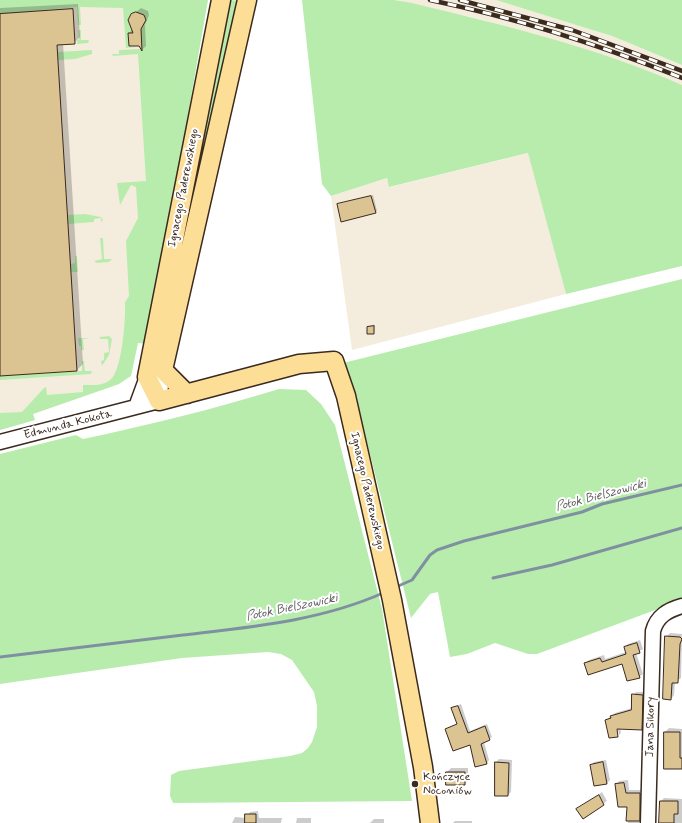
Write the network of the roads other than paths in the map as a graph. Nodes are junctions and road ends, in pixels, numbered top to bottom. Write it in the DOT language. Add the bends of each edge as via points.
graph roads {
  1 [pos="221,0"];
  2 [pos="247,0"];
  3 [pos="155,374"];
  4 [pos="187,394"];
  5 [pos="159,401"];
  6 [pos="136,408"];
  7 [pos="0,442"];
  8 [pos="682,606"];
  9 [pos="430,823"];
  10 [pos="648,823"];
  1 -- 3 [label="main road, Ignacego Paderewskiego"];
  2 -- 3 [label="main road, Ignacego Paderewskiego"];
  3 -- 4 [label="main road"];
  3 -- 5 [label="main road"];
  3 -- 6 [label="street"];
  4 -- 5 [label="main road, Ignacego Paderewskiego"];
  4 -- 9 [label="main road, Ignacego Paderewskiego" via="299,364 334,362 346,396 392,600 423,767"];
  5 -- 6 [label="street, Ignacego Paderewskiego"];
  6 -- 7 [label="street, Edmunda Kokota"];
  8 -- 10 [label="street, Jana Sikory" via="659,617 653,631"];
}
